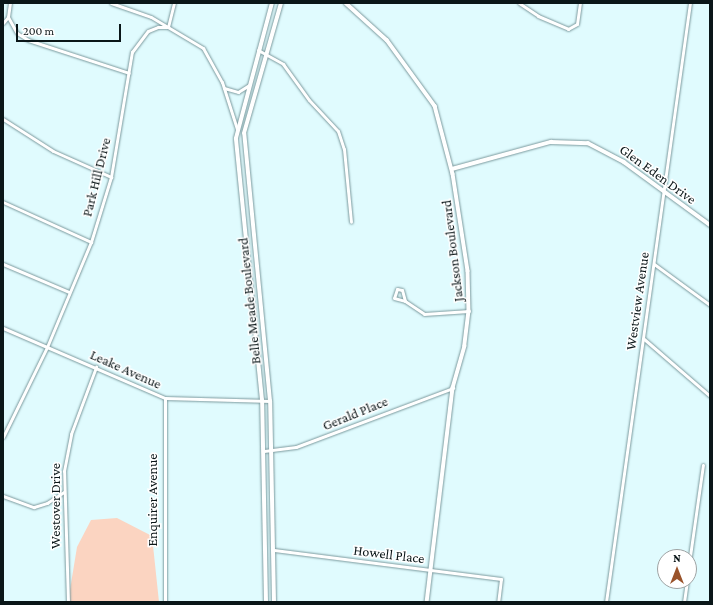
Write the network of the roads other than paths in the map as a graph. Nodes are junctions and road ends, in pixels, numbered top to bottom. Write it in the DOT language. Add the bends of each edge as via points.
graph roads {
  1 [pos="10,3"];
  2 [pos="111,3"];
  3 [pos="174,3"];
  4 [pos="272,3"];
  5 [pos="281,3"];
  6 [pos="346,3"];
  7 [pos="519,3"];
  8 [pos="580,3"];
  9 [pos="690,3"];
  10 [pos="270,13"];
  11 [pos="278,15"];
  12 [pos="8,17"];
  13 [pos="3,23"];
  14 [pos="168,28"];
  15 [pos="258,50"];
  16 [pos="266,54"];
  17 [pos="129,73"];
  18 [pos="249,85"];
  19 [pos="224,88"];
  20 [pos="256,88"];
  21 [pos="3,119"];
  22 [pos="237,129"];
  23 [pos="244,130"];
  24 [pos="452,169"];
  25 [pos="110,177"];
  26 [pos="662,190"];
  27 [pos="3,202"];
  28 [pos="351,222"];
  29 [pos="710,225"];
  30 [pos="91,242"];
  31 [pos="3,264"];
  32 [pos="654,264"];
  33 [pos="69,292"];
  34 [pos="261,294"];
  35 [pos="252,295"];
  36 [pos="405,301"];
  37 [pos="710,305"];
  38 [pos="469,311"];
  39 [pos="262,318"];
  40 [pos="254,319"];
  41 [pos="3,328"];
  42 [pos="644,339"];
  43 [pos="47,347"];
  44 [pos="96,368"];
  45 [pos="453,388"];
  46 [pos="710,396"];
  47 [pos="165,398"];
  48 [pos="262,400"];
  49 [pos="270,400"];
  50 [pos="3,436"];
  51 [pos="272,450"];
  52 [pos="264,451"];
  53 [pos="702,465"];
  54 [pos="64,492"];
  55 [pos="3,496"];
  56 [pos="691,549"];
  57 [pos="265,550"];
  58 [pos="274,550"];
  59 [pos="431,570"];
  60 [pos="685,589"];
  61 [pos="68,602"];
  62 [pos="165,602"];
  63 [pos="266,602"];
  64 [pos="274,602"];
  65 [pos="427,602"];
  66 [pos="498,602"];
  67 [pos="606,602"];
  68 [pos="684,602"];
  1 -- 12 [label="street"];
  2 -- 14 [label="street" via="151,17"];
  3 -- 14 [label="street"];
  4 -- 10 [label="main road, Belle Meade Boulevard"];
  5 -- 11 [label="main road, Belle Meade Boulevard"];
  6 -- 24 [label="street, Jackson Boulevard" via="387,40 435,106"];
  7 -- 8 [label="street" via="552,23 568,29 577,24"];
  9 -- 26 [label="street, Westview Avenue"];
  10 -- 11 [label="main road"];
  10 -- 15 [label="main road, Belle Meade Boulevard"];
  11 -- 16 [label="main road, Belle Meade Boulevard"];
  12 -- 13 [label="street"];
  12 -- 17 [label="street" via="17,33 28,40"];
  14 -- 17 [label="street, Park Hill Drive" via="158,27 138,40 132,52"];
  14 -- 19 [label="street" via="203,48"];
  15 -- 16 [label="street"];
  15 -- 18 [label="main road, Belle Meade Boulevard"];
  16 -- 20 [label="main road, Belle Meade Boulevard"];
  16 -- 28 [label="street" via="288,68 309,100 338,131 344,149"];
  17 -- 25 [label="street, Park Hill Drive"];
  18 -- 19 [label="street" via="238,92"];
  18 -- 20 [label="main road"];
  18 -- 22 [label="main road, Belle Meade Boulevard"];
  19 -- 22 [label="street"];
  20 -- 23 [label="main road, Belle Meade Boulevard"];
  21 -- 25 [label="street" via="52,151"];
  22 -- 23 [label="main road"];
  22 -- 35 [label="main road, Belle Meade Boulevard"];
  23 -- 34 [label="main road, Belle Meade Boulevard"];
  24 -- 26 [label="street, Glen Eden Drive" via="551,142 569,140 588,143 610,153"];
  24 -- 38 [label="street, Jackson Boulevard" via="468,271"];
  25 -- 30 [label="street, Park Hill Drive"];
  26 -- 29 [label="street, Glen Eden Drive"];
  26 -- 32 [label="street, Westview Avenue"];
  27 -- 30 [label="street"];
  30 -- 33 [label="street, Park Hill Drive"];
  31 -- 33 [label="street"];
  32 -- 37 [label="street"];
  32 -- 42 [label="street, Westview Avenue"];
  33 -- 43 [label="street, Park Hill Drive"];
  34 -- 35 [label="main road"];
  34 -- 39 [label="main road, Belle Meade Boulevard"];
  35 -- 40 [label="main road, Belle Meade Boulevard"];
  36 -- 36 [label="street" via="394,298 397,289 402,290"];
  36 -- 38 [label="street" via="424,314"];
  38 -- 45 [label="street, Jackson Boulevard" via="465,346"];
  39 -- 40 [label="main road"];
  39 -- 49 [label="main road, Belle Meade Boulevard"];
  40 -- 48 [label="main road, Belle Meade Boulevard"];
  41 -- 43 [label="street, Leake Avenue"];
  42 -- 46 [label="street"];
  42 -- 67 [label="street, Westview Avenue"];
  43 -- 44 [label="street, Leake Avenue"];
  43 -- 50 [label="street, Park Hill Drive"];
  44 -- 47 [label="street, Leake Avenue"];
  44 -- 54 [label="street, Westover Drive" via="71,434 64,471"];
  45 -- 51 [label="street, Gerald Place" via="318,439"];
  45 -- 59 [label="street, Jackson Boulevard"];
  47 -- 48 [label="street, Leake Avenue"];
  47 -- 62 [label="street, Enquirer Avenue"];
  48 -- 49 [label="street, Leake Avenue"];
  48 -- 52 [label="main road, Belle Meade Boulevard"];
  49 -- 51 [label="main road, Belle Meade Boulevard"];
  51 -- 52 [label="street, Gerald Place"];
  51 -- 58 [label="main road, Belle Meade Boulevard"];
  52 -- 57 [label="main road, Belle Meade Boulevard"];
  53 -- 56 [label="street"];
  54 -- 55 [label="street" via="47,503 34,507"];
  54 -- 61 [label="street, Westover Drive"];
  57 -- 58 [label="main road"];
  57 -- 63 [label="main road, Belle Meade Boulevard"];
  58 -- 59 [label="street, Howell Place"];
  58 -- 64 [label="main road, Belle Meade Boulevard"];
  59 -- 65 [label="street, Jackson Boulevard"];
  59 -- 66 [label="street, Howell Place" via="501,579"];
  60 -- 68 [label="street"];
}
